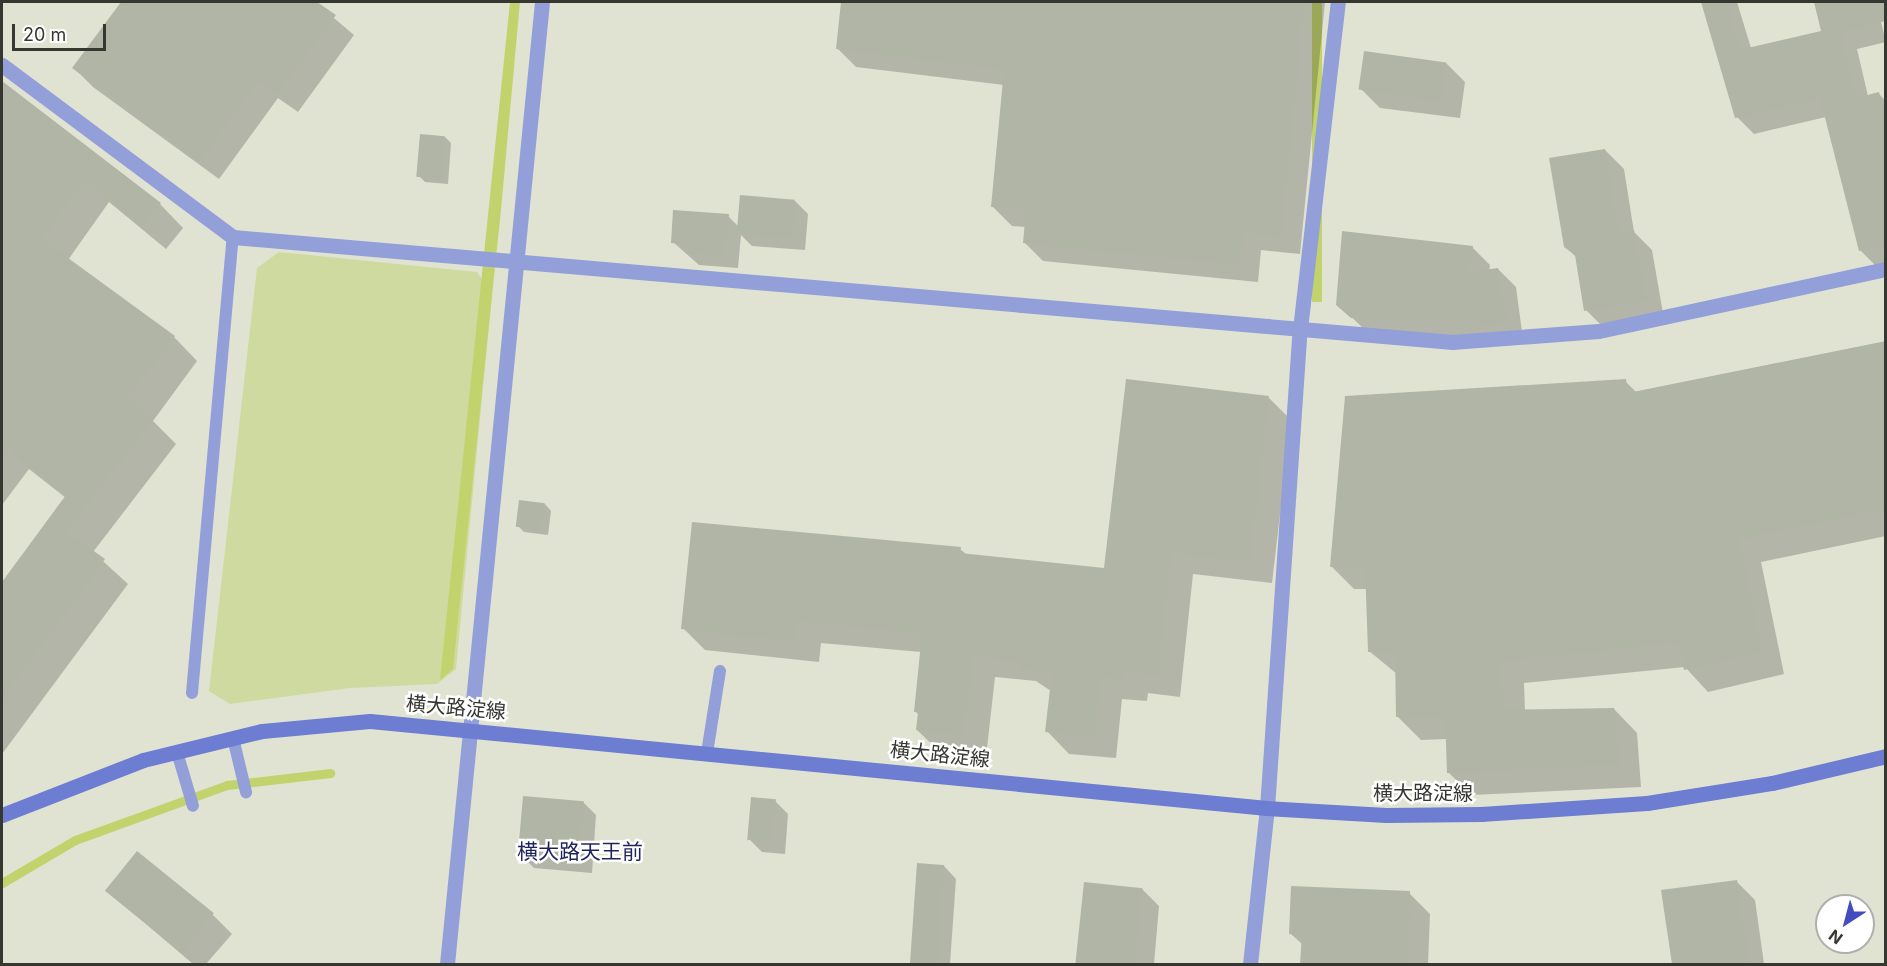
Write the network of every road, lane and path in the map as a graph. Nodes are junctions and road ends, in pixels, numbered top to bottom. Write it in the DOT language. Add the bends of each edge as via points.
graph roads {
  1 [pos="542,2"];
  2 [pos="1338,2"];
  3 [pos="2,65"];
  4 [pos="233,237"];
  5 [pos="517,262"];
  6 [pos="1886,269"];
  7 [pos="1300,329"];
  8 [pos="720,671"];
  9 [pos="192,693"];
  10 [pos="469,730"];
  11 [pos="233,738"];
  12 [pos="177,752"];
  13 [pos="707,753"];
  14 [pos="1886,756"];
  15 [pos="246,792"];
  16 [pos="193,806"];
  17 [pos="1267,808"];
  18 [pos="2,816"];
  19 [pos="447,964"];
  20 [pos="1250,964"];
  1 -- 5 [label="street"];
  2 -- 7 [label="street"];
  3 -- 4 [label="street"];
  4 -- 5 [label="street"];
  4 -- 9 [label="lane"];
  5 -- 7 [label="street"];
  5 -- 10 [label="street"];
  6 -- 7 [label="street" via="1599,331 1452,342"];
  7 -- 17 [label="street"];
  8 -- 13 [label="lane"];
  10 -- 11 [label="street, 横大路淀線" via="370,721 262,731"];
  10 -- 13 [label="street, 横大路淀線"];
  10 -- 19 [label="street"];
  11 -- 12 [label="street, 横大路淀線"];
  11 -- 15 [label="lane"];
  12 -- 16 [label="lane"];
  12 -- 18 [label="street, 横大路淀線" via="143,760"];
  13 -- 17 [label="street, 横大路淀線"];
  14 -- 17 [label="street, 横大路淀線" via="1772,783 1647,802 1480,814"];
  17 -- 20 [label="street"];
}
